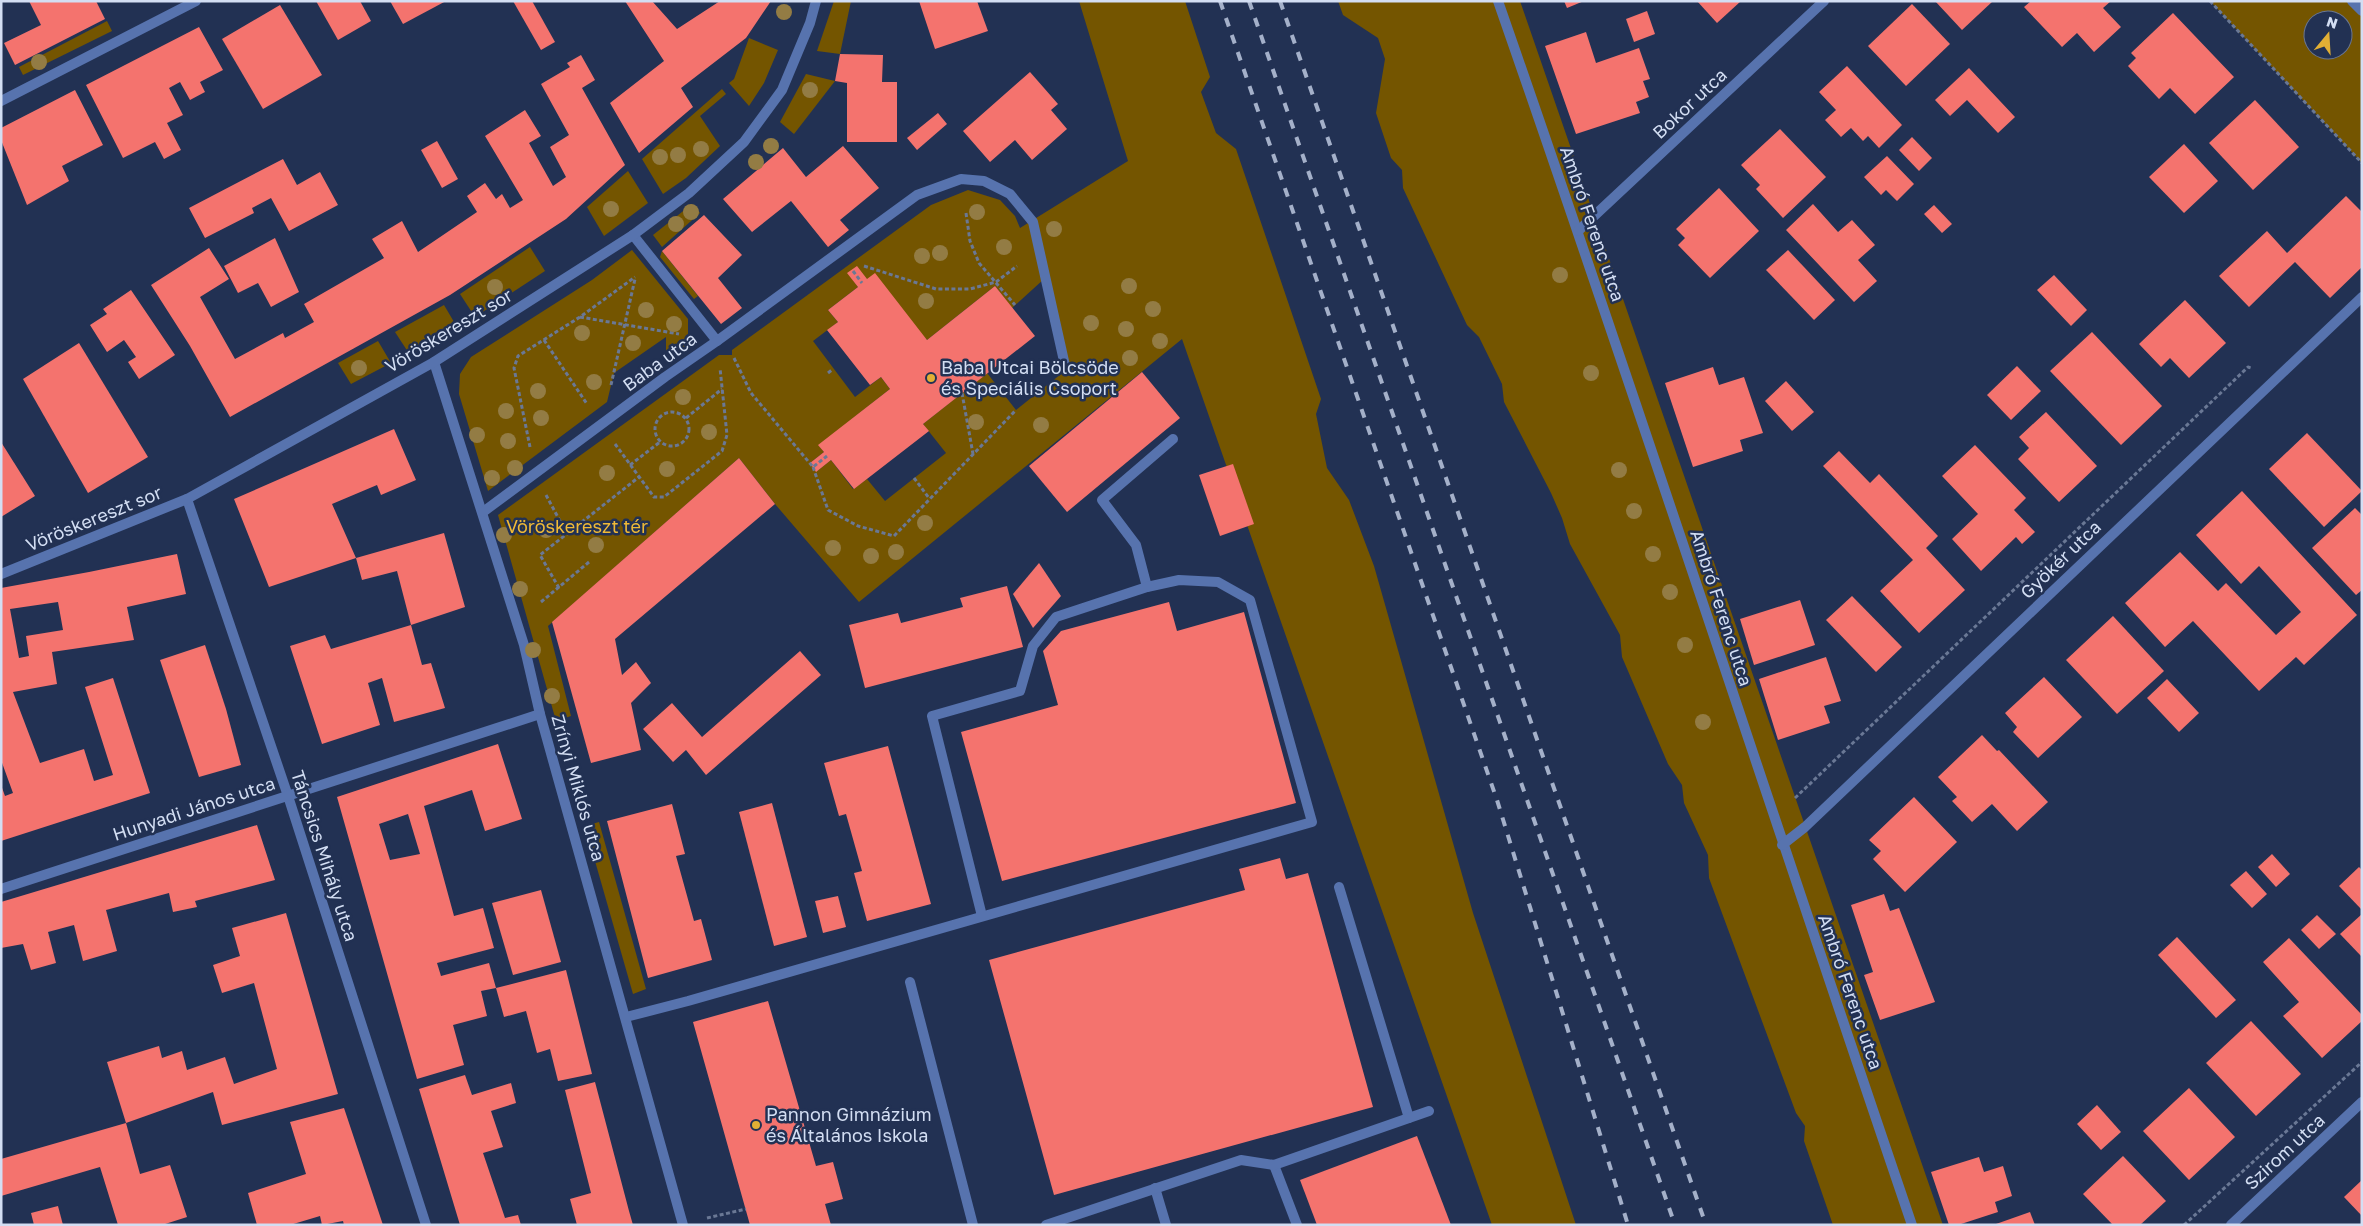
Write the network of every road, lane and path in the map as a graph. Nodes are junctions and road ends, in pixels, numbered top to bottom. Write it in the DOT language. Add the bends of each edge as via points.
graph roads {
  1 [pos="196,1"];
  2 [pos="816,1"];
  3 [pos="1498,1"];
  4 [pos="1824,1"];
  5 [pos="2210,1"];
  6 [pos="2352,1"];
  7 [pos="2362,11"];
  8 [pos="1,101"];
  9 [pos="2362,163"];
  10 [pos="966,212"];
  11 [pos="1578,231"];
  12 [pos="633,235"];
  13 [pos="655,262"];
  14 [pos="1022,262"];
  15 [pos="852,269"];
  16 [pos="636,277"];
  17 [pos="996,282"];
  18 [pos="2362,297"];
  19 [pos="1015,305"];
  20 [pos="580,317"];
  21 [pos="624,324"];
  22 [pos="718,341"];
  23 [pos="732,356"];
  24 [pos="434,362"];
  25 [pos="834,369"];
  26 [pos="1066,370"];
  27 [pos="828,374"];
  28 [pos="2279,375"];
  29 [pos="722,389"];
  30 [pos="962,393"];
  31 [pos="1016,410"];
  32 [pos="686,418"];
  33 [pos="602,425"];
  34 [pos="1173,438"];
  35 [pos="660,442"];
  36 [pos="973,454"];
  37 [pos="827,456"];
  38 [pos="630,464"];
  39 [pos="813,467"];
  40 [pos="536,474"];
  41 [pos="639,477"];
  42 [pos="914,478"];
  43 [pos="654,497"];
  44 [pos="929,498"];
  45 [pos="186,499"];
  46 [pos="483,512"];
  47 [pos="567,534"];
  48 [pos="589,562"];
  49 [pos="1,574"];
  50 [pos="1147,587"];
  51 [pos="559,588"];
  52 [pos="541,602"];
  53 [pos="540,714"];
  54 [pos="288,796"];
  55 [pos="1792,801"];
  56 [pos="1782,845"];
  57 [pos="1340,887"];
  58 [pos="1,889"];
  59 [pos="982,916"];
  60 [pos="910,982"];
  61 [pos="626,1017"];
  62 [pos="2362,1062"];
  63 [pos="2362,1102"];
  64 [pos="1428,1111"];
  65 [pos="1409,1118"];
  66 [pos="1274,1165"];
  67 [pos="1155,1188"];
  68 [pos="746,1209"];
  69 [pos="708,1218"];
  70 [pos="426,1225"];
  71 [pos="683,1225"];
  72 [pos="973,1225"];
  73 [pos="1046,1225"];
  74 [pos="1166,1225"];
  75 [pos="1297,1225"];
  76 [pos="1912,1225"];
  77 [pos="2184,1225"];
  78 [pos="2232,1225"];
  1 -- 8 [label="street"];
  2 -- 12 [label="street, Vöröskereszt sor" via="782,90 744,142 689,193"];
  3 -- 11 [label="street, Ambró Ferenc utca"];
  4 -- 11 [label="street, Bokor utca"];
  5 -- 9 [label="path"];
  6 -- 7 [label="street"];
  10 -- 17 [label="path" via="970,241 979,263"];
  11 -- 56 [label="street, Ambró Ferenc utca"];
  12 -- 13 [label="street"];
  12 -- 24 [label="street, Vöröskereszt sor"];
  13 -- 16 [label="path"];
  13 -- 22 [label="street"];
  14 -- 17 [label="path"];
  15 -- 17 [label="path" via="869,266 936,289 970,289"];
  16 -- 20 [label="path"];
  16 -- 21 [label="path"];
  17 -- 19 [label="path"];
  18 -- 28 [label="street, Gyökér utca"];
  20 -- 21 [label="path"];
  20 -- 40 [label="path" via="518,356 514,368"];
  21 -- 22 [label="path"];
  21 -- 33 [label="path"];
  22 -- 26 [label="street, Baba utca" via="918,195 961,179 984,181 1010,194 1033,222"];
  22 -- 29 [label="path"];
  22 -- 33 [label="street, Baba utca"];
  23 -- 39 [label="path" via="752,393"];
  24 -- 45 [label="street, Vöröskereszt sor"];
  24 -- 46 [label="street, Zrínyi Miklós utca"];
  25 -- 27 [label="path"];
  28 -- 55 [label="path" via="2248,367"];
  28 -- 56 [label="street, Gyökér utca" via="1805,827"];
  29 -- 32 [label="path"];
  29 -- 43 [label="path" via="727,435 722,451 664,497"];
  30 -- 36 [label="path"];
  31 -- 36 [label="path"];
  32 -- 35 [label="path" via="689,430 681,444 670,446"];
  32 -- 35 [label="path" via="676,413 660,416 654,431"];
  33 -- 40 [label="street, Baba utca"];
  34 -- 50 [label="street" via="1102,500 1136,545"];
  35 -- 38 [label="path"];
  36 -- 44 [label="path"];
  37 -- 39 [label="path"];
  39 -- 44 [label="path" via="828,510 858,526 894,536"];
  40 -- 46 [label="street, Baba utca"];
  40 -- 47 [label="path"];
  41 -- 47 [label="path"];
  42 -- 44 [label="path"];
  45 -- 49 [label="street, Vöröskereszt sor"];
  45 -- 54 [label="street, Táncsics Mihály utca"];
  46 -- 53 [label="street, Zrínyi Miklós utca" via="524,645"];
  47 -- 51 [label="path" via="540,555"];
  48 -- 51 [label="path"];
  50 -- 59 [label="street" via="1056,617 1033,646 1020,691 932,716"];
  50 -- 59 [label="street" via="1179,580 1218,582 1250,600 1312,822"];
  51 -- 52 [label="path"];
  53 -- 54 [label="street, Hunyadi János utca"];
  53 -- 61 [label="street, Zrínyi Miklós utca"];
  54 -- 58 [label="street, Hunyadi János utca"];
  54 -- 70 [label="street, Táncsics Mihály utca"];
  56 -- 76 [label="street, Ambró Ferenc utca"];
  57 -- 65 [label="street"];
  59 -- 61 [label="street"];
  60 -- 72 [label="street"];
  61 -- 71 [label="street, Zrínyi Miklós utca"];
  62 -- 77 [label="path"];
  63 -- 78 [label="street, Szirom utca"];
  64 -- 65 [label="street"];
  65 -- 66 [label="street"];
  66 -- 67 [label="street" via="1241,1160"];
  66 -- 75 [label="street"];
  67 -- 73 [label="street"];
  67 -- 74 [label="street"];
  68 -- 69 [label="path"];
}
